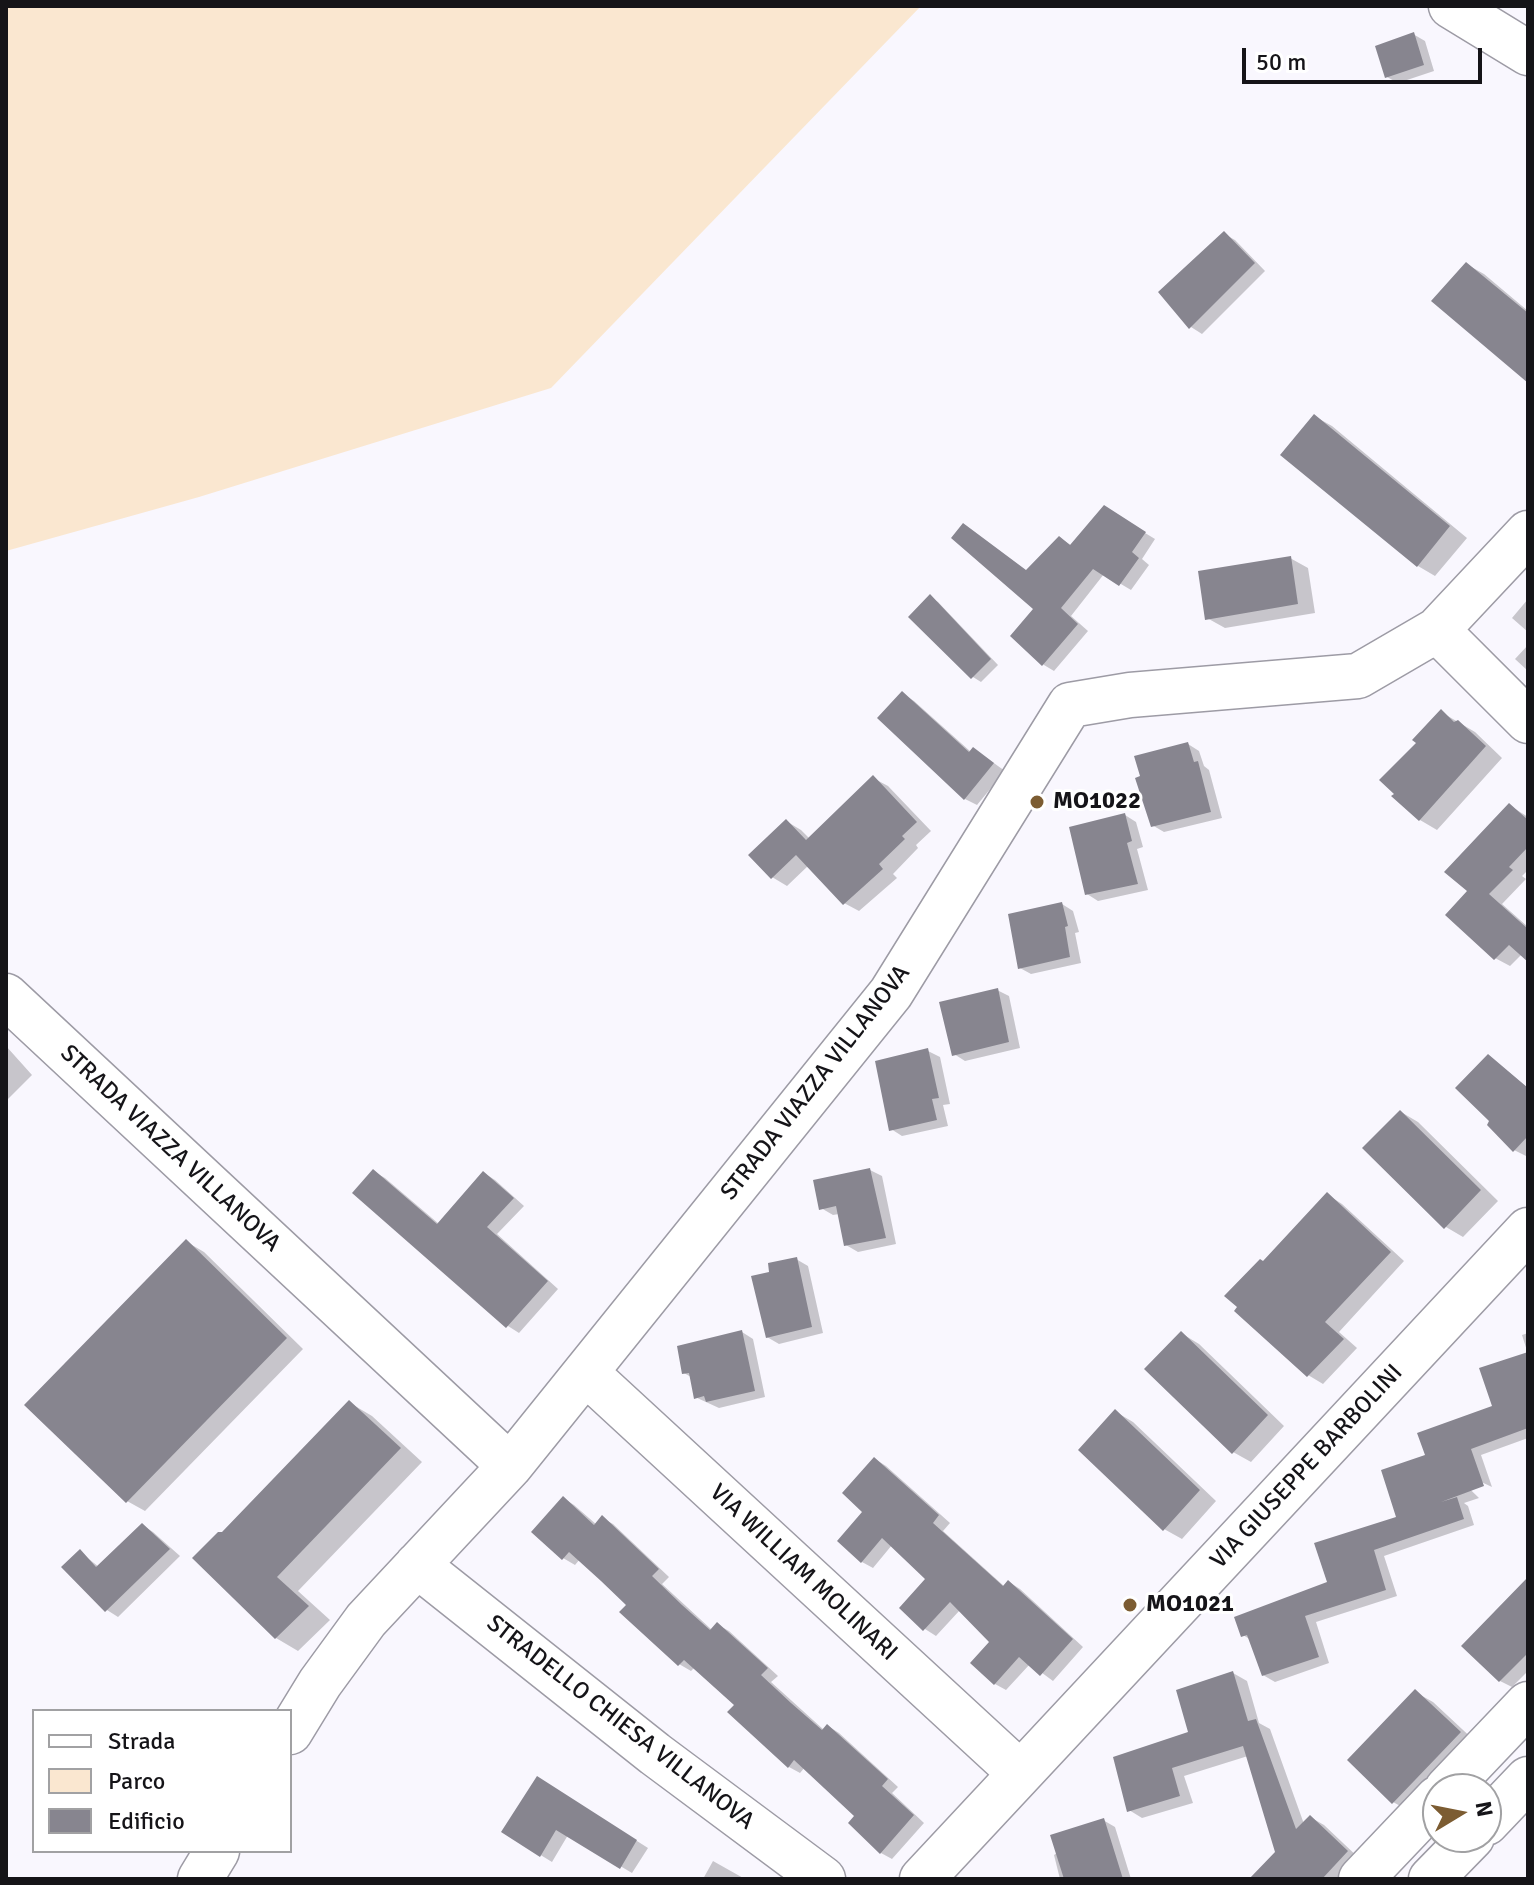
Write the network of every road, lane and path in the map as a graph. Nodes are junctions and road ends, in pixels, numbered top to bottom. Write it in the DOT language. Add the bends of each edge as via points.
graph roads {
  1 [pos="1451,6"];
  2 [pos="1528,53"];
  3 [pos="1528,533"];
  4 [pos="1437,630"];
  5 [pos="1528,721"];
  6 [pos="6,996"];
  7 [pos="1528,1230"];
  8 [pos="586,1373"];
  9 [pos="510,1466"];
  10 [pos="417,1565"];
  11 [pos="1528,1704"];
  12 [pos="292,1729"];
  13 [pos="1020,1773"];
  14 [pos="1462,1773"];
  15 [pos="1528,1779"];
  16 [pos="1502,1806"];
  17 [pos="1422,1815"];
  18 [pos="216,1853"];
  19 [pos="1456,1853"];
  20 [pos="200,1879"];
  21 [pos="823,1879"];
  22 [pos="922,1879"];
  23 [pos="1361,1879"];
  24 [pos="1431,1879"];
  1 -- 2 [label="street"];
  3 -- 4 [label="street, STRADA VIAZZA VILLANOVA"];
  4 -- 5 [label="street"];
  4 -- 8 [label="street, STRADA VIAZZA VILLANOVA" via="1358,676 1070,705 891,993"];
  6 -- 9 [label="street, STRADA VIAZZA VILLANOVA"];
  7 -- 13 [label="street, VIA GIUSEPPE BARBOLINI"];
  8 -- 9 [label="street, STRADA VIAZZA VILLANOVA"];
  8 -- 13 [label="street, VIA WILLIAM MOLINARI"];
  9 -- 10 [label="street, STRADA VIAZZA VILLANOVA"];
  10 -- 12 [label="street, STRADA VIAZZA VILLANOVA" via="366,1620"];
  10 -- 21 [label="street, STRADELLO CHIESA VILLANOVA"];
  11 -- 14 [label="street"];
  13 -- 22 [label="street, VIA GIUSEPPE BARBOLINI"];
  15 -- 16 [label="street"];
  17 -- 23 [label="street"];
  18 -- 20 [label="street"];
  19 -- 24 [label="street"];
}
